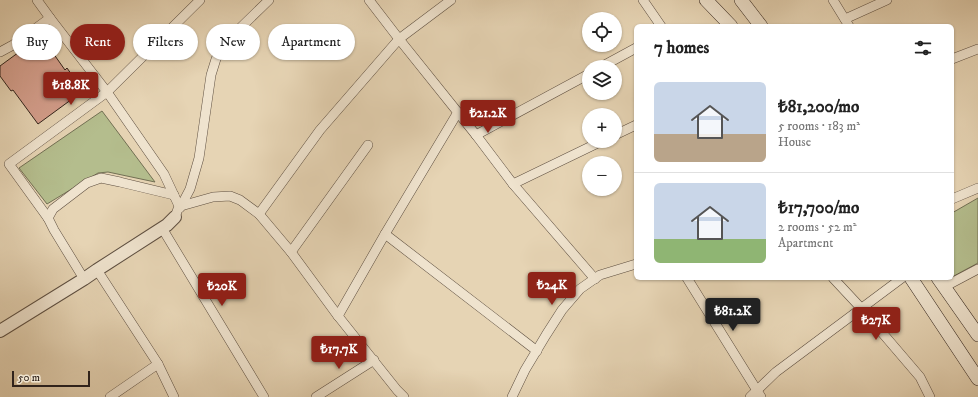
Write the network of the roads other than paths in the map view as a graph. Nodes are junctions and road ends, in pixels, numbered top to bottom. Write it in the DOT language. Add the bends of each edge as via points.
graph roads {
  1 [pos="37,0"];
  2 [pos="200,0"];
  3 [pos="269,0"];
  4 [pos="368,0"];
  5 [pos="451,0"];
  6 [pos="643,0"];
  7 [pos="706,0"];
  8 [pos="741,0"];
  9 [pos="833,0"];
  10 [pos="887,0"];
  11 [pos="50,18"];
  12 [pos="847,23"];
  13 [pos="660,24"];
  14 [pos="729,24"];
  15 [pos="759,24"];
  16 [pos="399,39"];
  17 [pos="634,49"];
  18 [pos="978,49"];
  19 [pos="1,50"];
  20 [pos="954,58"];
  21 [pos="614,60"];
  22 [pos="582,78"];
  23 [pos="107,92"];
  24 [pos="458,112"];
  25 [pos="634,126"];
  26 [pos="622,132"];
  27 [pos="476,135"];
  28 [pos="368,145"];
  29 [pos="588,148"];
  30 [pos="513,184"];
  31 [pos="978,188"];
  32 [pos="174,195"];
  33 [pos="954,198"];
  34 [pos="181,206"];
  35 [pos="259,214"];
  36 [pos="175,217"];
  37 [pos="48,218"];
  38 [pos="162,228"];
  39 [pos="385,234"];
  40 [pos="291,252"];
  41 [pos="634,265"];
  42 [pos="978,269"];
  43 [pos="96,270"];
  44 [pos="954,277"];
  45 [pos="84,279"];
  46 [pos="595,279"];
  47 [pos="688,280"];
  48 [pos="835,280"];
  49 [pos="899,280"];
  50 [pos="912,280"];
  51 [pos="941,282"];
  52 [pos="861,308"];
  53 [pos="338,316"];
  54 [pos="0,331"];
  55 [pos="978,335"];
  56 [pos="536,351"];
  57 [pos="374,360"];
  58 [pos="158,364"];
  59 [pos="978,379"];
  60 [pos="759,394"];
  61 [pos="110,397"];
  62 [pos="174,397"];
  63 [pos="264,397"];
  64 [pos="316,397"];
  65 [pos="404,397"];
  66 [pos="512,397"];
  67 [pos="750,397"];
  68 [pos="930,397"];
  1 -- 11 [label="street"];
  2 -- 23 [label="street"];
  3 -- 34 [label="street" via="233,34 216,59 211,75 199,158 190,189"];
  4 -- 16 [label="street"];
  5 -- 16 [label="street"];
  6 -- 13 [label="street"];
  7 -- 14 [label="main road"];
  8 -- 15 [label="main road"];
  9 -- 12 [label="street"];
  10 -- 12 [label="street"];
  11 -- 19 [label="street" via="13,45"];
  11 -- 23 [label="street"];
  16 -- 24 [label="street"];
  16 -- 35 [label="street" via="320,130"];
  17 -- 21 [label="street"];
  18 -- 20 [label="street"];
  22 -- 27 [label="street"];
  23 -- 32 [label="street" via="164,174"];
  23 -- 37 [label="street" via="9,164"];
  24 -- 27 [label="street"];
  24 -- 39 [label="street"];
  25 -- 26 [label="street"];
  27 -- 30 [label="street"];
  28 -- 40 [label="street"];
  29 -- 30 [label="street"];
  30 -- 46 [label="street"];
  31 -- 33 [label="street"];
  32 -- 36 [label="street" via="179,206"];
  32 -- 37 [label="street" via="101,178 87,183 53,209"];
  34 -- 35 [label="street" via="213,197 230,196"];
  34 -- 36 [label="street"];
  35 -- 40 [label="street"];
  36 -- 38 [label="street"];
  37 -- 45 [label="street"];
  38 -- 43 [label="street"];
  38 -- 63 [label="street"];
  39 -- 53 [label="street"];
  39 -- 56 [label="street"];
  40 -- 53 [label="street"];
  41 -- 46 [label="street" via="600,275"];
  42 -- 44 [label="street"];
  43 -- 45 [label="street"];
  43 -- 58 [label="street"];
  45 -- 54 [label="street"];
  46 -- 56 [label="street" via="580,289 562,310"];
  47 -- 60 [label="street"];
  48 -- 52 [label="street"];
  49 -- 52 [label="street"];
  50 -- 59 [label="main road"];
  51 -- 55 [label="main road"];
  52 -- 60 [label="street" via="776,372"];
  52 -- 68 [label="street" via="920,377"];
  53 -- 57 [label="street"];
  56 -- 66 [label="street"];
  57 -- 64 [label="street"];
  57 -- 65 [label="street"];
  58 -- 61 [label="street"];
  58 -- 62 [label="street"];
  60 -- 67 [label="street"];
}
